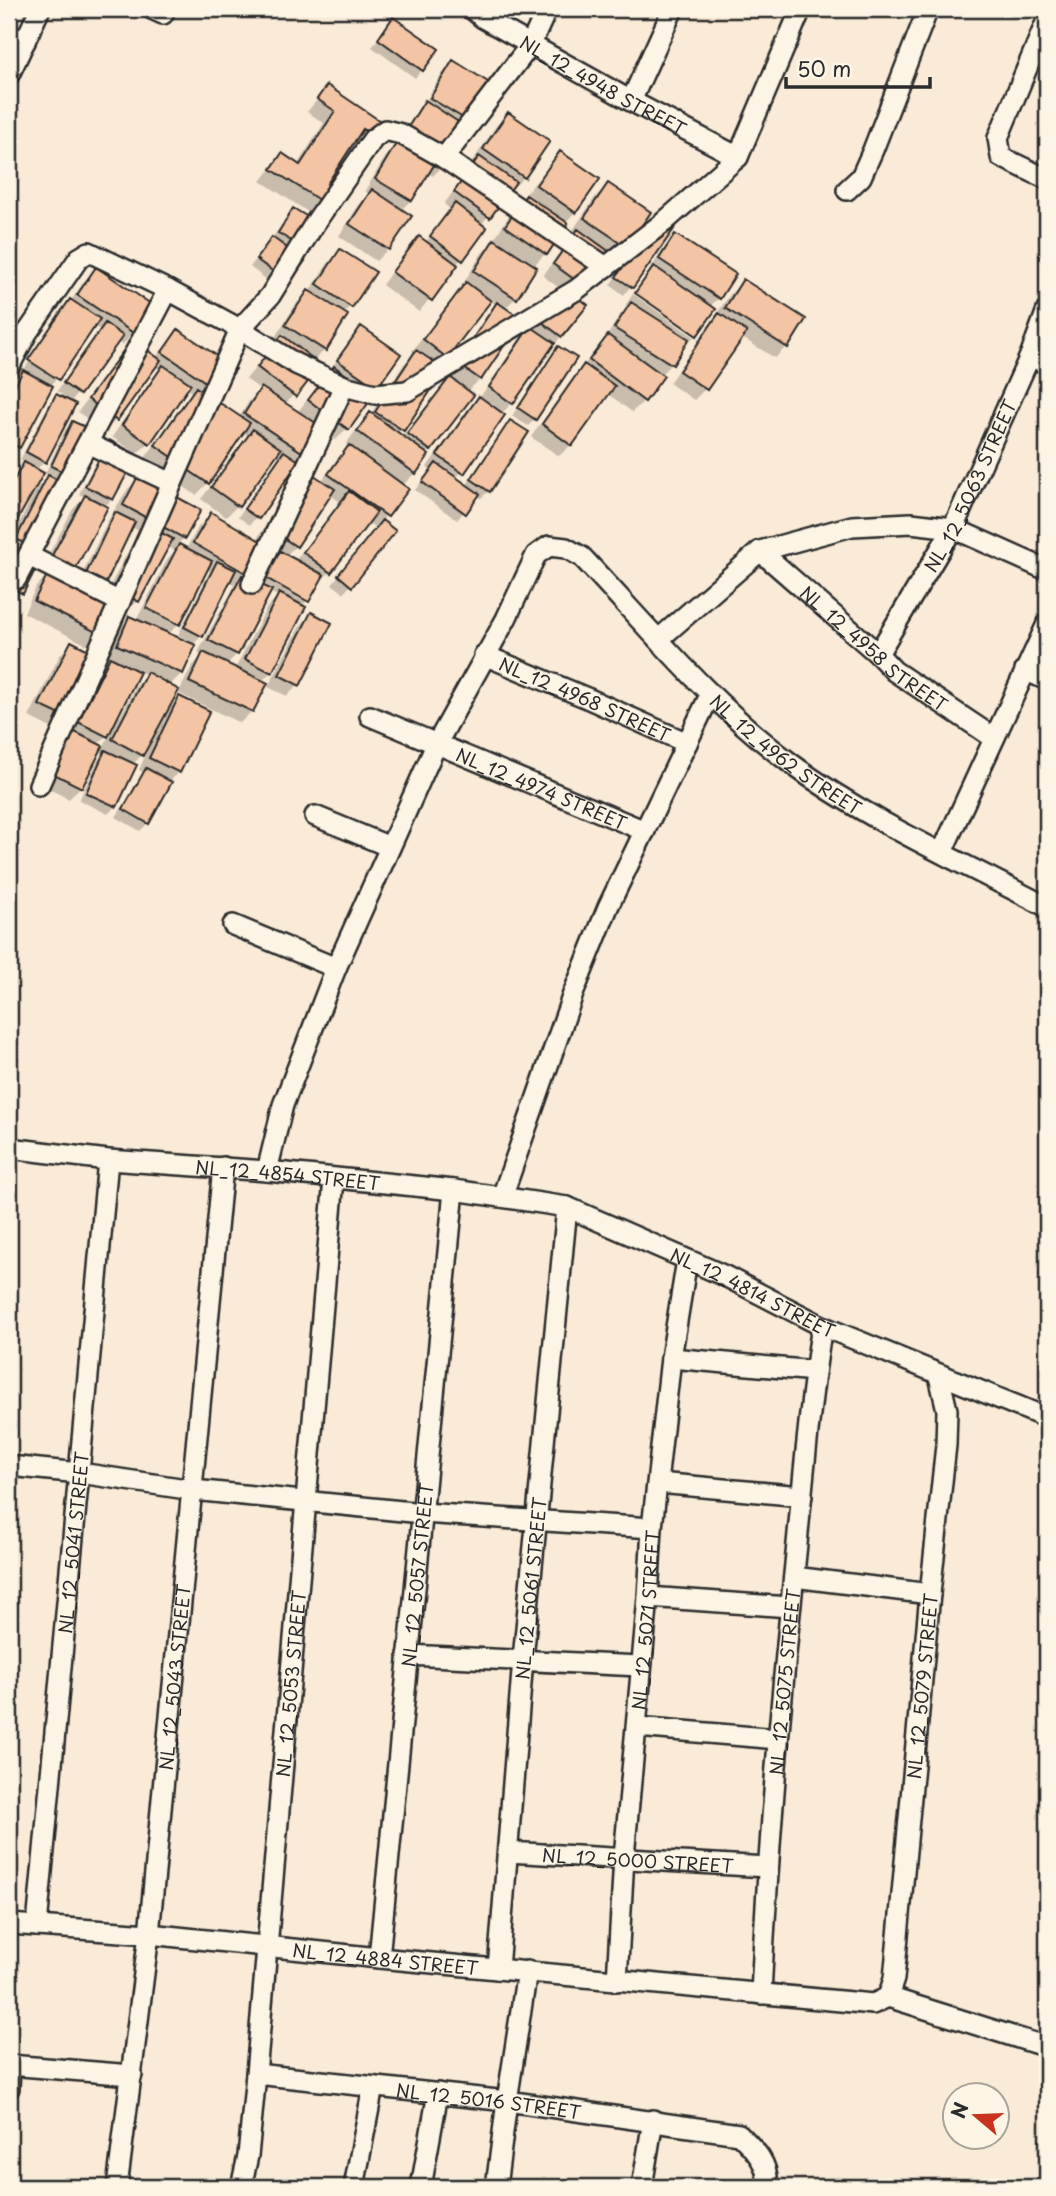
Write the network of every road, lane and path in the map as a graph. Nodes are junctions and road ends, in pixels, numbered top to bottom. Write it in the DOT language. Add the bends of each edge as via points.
graph roads {
  1 [pos="40,9"];
  2 [pos="472,9"];
  3 [pos="547,9"];
  4 [pos="673,9"];
  5 [pos="801,9"];
  6 [pos="928,9"];
  7 [pos="1047,20"];
  8 [pos="17,38"];
  9 [pos="531,44"];
  10 [pos="9,75"];
  11 [pos="631,102"];
  12 [pos="738,157"];
  13 [pos="444,158"];
  14 [pos="1047,179"];
  15 [pos="847,190"];
  16 [pos="606,267"];
  17 [pos="168,290"];
  18 [pos="1047,310"];
  19 [pos="240,329"];
  20 [pos="1039,360"];
  21 [pos="9,367"];
  22 [pos="344,386"];
  23 [pos="89,444"];
  24 [pos="172,483"];
  25 [pos="953,528"];
  26 [pos="760,551"];
  27 [pos="29,556"];
  28 [pos="1047,570"];
  29 [pos="16,579"];
  30 [pos="252,584"];
  31 [pos="120,602"];
  32 [pos="1047,624"];
  33 [pos="659,639"];
  34 [pos="878,654"];
  35 [pos="484,655"];
  36 [pos="1025,670"];
  37 [pos="1047,680"];
  38 [pos="710,695"];
  39 [pos="370,716"];
  40 [pos="993,738"];
  41 [pos="687,743"];
  42 [pos="436,745"];
  43 [pos="39,785"];
  44 [pos="315,816"];
  45 [pos="645,831"];
  46 [pos="390,847"];
  47 [pos="942,852"];
  48 [pos="1047,907"];
  49 [pos="233,925"];
  50 [pos="336,968"];
  51 [pos="9,1149"];
  52 [pos="108,1160"];
  53 [pos="223,1167"];
  54 [pos="267,1171"];
  55 [pos="334,1179"];
  56 [pos="454,1190"];
  57 [pos="502,1197"];
  58 [pos="567,1207"];
  59 [pos="687,1261"];
  60 [pos="822,1326"];
  61 [pos="671,1358"];
  62 [pos="815,1371"];
  63 [pos="939,1376"];
  64 [pos="1047,1418"];
  65 [pos="9,1466"];
  66 [pos="80,1473"];
  67 [pos="658,1483"];
  68 [pos="193,1490"];
  69 [pos="802,1496"];
  70 [pos="307,1501"];
  71 [pos="422,1513"];
  72 [pos="537,1519"];
  73 [pos="652,1528"];
  74 [pos="794,1577"];
  75 [pos="930,1594"];
  76 [pos="648,1597"];
  77 [pos="790,1607"];
  78 [pos="408,1655"];
  79 [pos="523,1659"];
  80 [pos="640,1666"];
  81 [pos="637,1727"];
  82 [pos="778,1739"];
  83 [pos="508,1852"];
  84 [pos="624,1857"];
  85 [pos="768,1867"];
  86 [pos="9,1924"];
  87 [pos="37,1926"];
  88 [pos="149,1934"];
  89 [pos="267,1946"];
  90 [pos="379,1958"];
  91 [pos="498,1969"];
  92 [pos="527,1971"];
  93 [pos="617,1981"];
  94 [pos="761,1994"];
  95 [pos="888,1997"];
  96 [pos="1047,2047"];
  97 [pos="10,2065"];
  98 [pos="256,2074"];
  99 [pos="132,2075"];
  100 [pos="373,2087"];
  101 [pos="9,2088"];
  102 [pos="438,2093"];
  103 [pos="507,2101"];
  104 [pos="653,2120"];
  105 [pos="117,2187"];
  106 [pos="241,2187"];
  107 [pos="354,2187"];
  108 [pos="421,2187"];
  109 [pos="496,2187"];
  110 [pos="642,2187"];
  111 [pos="767,2187"];
  1 -- 8 [label="street"];
  2 -- 9 [label="street, NL_12_4948 STREET"];
  3 -- 9 [label="street"];
  4 -- 11 [label="street"];
  5 -- 12 [label="street"];
  6 -- 15 [label="street" via="861,177"];
  7 -- 14 [label="street" via="998,138 1001,157"];
  8 -- 10 [label="street"];
  9 -- 11 [label="street, NL_12_4948 STREET"];
  9 -- 13 [label="street"];
  11 -- 12 [label="street, NL_12_4948 STREET"];
  12 -- 16 [label="street"];
  13 -- 16 [label="street"];
  13 -- 19 [label="street" via="401,134 386,131 373,139 270,296"];
  16 -- 22 [label="street" via="576,290 407,391 375,394"];
  17 -- 19 [label="street"];
  17 -- 21 [label="street" via="89,252 79,258"];
  17 -- 23 [label="street"];
  18 -- 20 [label="street, NL_12_5063 STREET"];
  19 -- 22 [label="street" via="296,364"];
  19 -- 24 [label="street"];
  20 -- 25 [label="street, NL_12_5063 STREET"];
  22 -- 30 [label="street"];
  23 -- 24 [label="street"];
  23 -- 27 [label="street"];
  24 -- 31 [label="street"];
  25 -- 26 [label="street" via="911,523 852,526"];
  25 -- 28 [label="street"];
  25 -- 34 [label="street, NL_12_5063 STREET"];
  26 -- 33 [label="street"];
  26 -- 34 [label="street, NL_12_4958 STREET"];
  27 -- 29 [label="street"];
  27 -- 31 [label="street"];
  31 -- 43 [label="street"];
  32 -- 36 [label="street"];
  33 -- 35 [label="street, NL_12_4962 STREET" via="582,557 549,546 536,555"];
  33 -- 38 [label="street, NL_12_4962 STREET"];
  34 -- 40 [label="street, NL_12_4958 STREET" via="894,671"];
  35 -- 41 [label="street, NL_12_4968 STREET"];
  35 -- 42 [label="street"];
  36 -- 37 [label="street"];
  36 -- 40 [label="street"];
  38 -- 41 [label="street"];
  38 -- 47 [label="street, NL_12_4962 STREET" via="798,769 853,806"];
  39 -- 42 [label="street, NL_12_4974 STREET"];
  40 -- 47 [label="street"];
  41 -- 45 [label="street"];
  42 -- 45 [label="street, NL_12_4974 STREET"];
  42 -- 46 [label="street"];
  44 -- 46 [label="street"];
  45 -- 57 [label="street" via="573,993"];
  46 -- 50 [label="street"];
  47 -- 48 [label="street, NL_12_4962 STREET"];
  49 -- 50 [label="street"];
  50 -- 54 [label="street" via="283,1105"];
  51 -- 52 [label="street, NL_12_4854 STREET"];
  52 -- 53 [label="street, NL_12_4854 STREET"];
  52 -- 66 [label="street, NL_12_5041 STREET"];
  53 -- 54 [label="street, NL_12_4854 STREET"];
  53 -- 68 [label="street, NL_12_5043 STREET"];
  54 -- 55 [label="street, NL_12_4854 STREET"];
  55 -- 56 [label="street, NL_12_4854 STREET"];
  55 -- 70 [label="street, NL_12_5053 STREET"];
  56 -- 57 [label="street, NL_12_4854 STREET"];
  56 -- 71 [label="street, NL_12_5057 STREET"];
  57 -- 58 [label="street, NL_12_4854 STREET"];
  58 -- 59 [label="street, NL_12_4814 STREET"];
  58 -- 72 [label="street, NL_12_5061 STREET"];
  59 -- 60 [label="street, NL_12_4814 STREET"];
  59 -- 61 [label="street, NL_12_5071 STREET"];
  60 -- 62 [label="street, NL_12_5075 STREET"];
  60 -- 63 [label="street, NL_12_4814 STREET"];
  61 -- 62 [label="street"];
  61 -- 67 [label="street, NL_12_5071 STREET"];
  62 -- 69 [label="street, NL_12_5075 STREET"];
  63 -- 64 [label="street, NL_12_4814 STREET"];
  63 -- 75 [label="street, NL_12_5079 STREET" via="947,1410 946,1445"];
  65 -- 66 [label="street"];
  66 -- 68 [label="street"];
  66 -- 87 [label="street, NL_12_5041 STREET"];
  67 -- 69 [label="street"];
  67 -- 73 [label="street, NL_12_5071 STREET"];
  68 -- 70 [label="street"];
  68 -- 88 [label="street, NL_12_5043 STREET"];
  69 -- 74 [label="street, NL_12_5075 STREET"];
  70 -- 71 [label="street"];
  70 -- 89 [label="street, NL_12_5053 STREET"];
  71 -- 72 [label="street"];
  71 -- 78 [label="street, NL_12_5057 STREET"];
  72 -- 73 [label="street"];
  72 -- 79 [label="street, NL_12_5061 STREET"];
  73 -- 76 [label="street, NL_12_5071 STREET"];
  74 -- 75 [label="street"];
  74 -- 77 [label="street, NL_12_5075 STREET"];
  75 -- 95 [label="street, NL_12_5079 STREET" via="894,1979"];
  76 -- 77 [label="street"];
  76 -- 80 [label="street, NL_12_5071 STREET"];
  77 -- 82 [label="street, NL_12_5075 STREET"];
  78 -- 79 [label="street"];
  78 -- 90 [label="street, NL_12_5057 STREET"];
  79 -- 80 [label="street"];
  79 -- 83 [label="street, NL_12_5061 STREET"];
  80 -- 81 [label="street, NL_12_5071 STREET"];
  81 -- 82 [label="street"];
  81 -- 84 [label="street, NL_12_5071 STREET"];
  82 -- 85 [label="street, NL_12_5075 STREET"];
  83 -- 84 [label="street, NL_12_5000 STREET"];
  83 -- 91 [label="street, NL_12_5061 STREET"];
  84 -- 85 [label="street, NL_12_5000 STREET"];
  84 -- 93 [label="street, NL_12_5071 STREET"];
  85 -- 94 [label="street, NL_12_5075 STREET"];
  86 -- 87 [label="street, NL_12_4884 STREET"];
  87 -- 88 [label="street, NL_12_4884 STREET"];
  88 -- 89 [label="street, NL_12_4884 STREET"];
  88 -- 99 [label="street, NL_12_5043 STREET"];
  89 -- 90 [label="street, NL_12_4884 STREET"];
  89 -- 98 [label="street, NL_12_5053 STREET"];
  90 -- 91 [label="street, NL_12_4884 STREET"];
  91 -- 92 [label="street, NL_12_4884 STREET"];
  92 -- 93 [label="street, NL_12_4884 STREET"];
  92 -- 103 [label="street"];
  93 -- 94 [label="street, NL_12_4884 STREET"];
  94 -- 95 [label="street, NL_12_4884 STREET" via="873,2004"];
  95 -- 96 [label="street"];
  97 -- 99 [label="street"];
  97 -- 101 [label="street"];
  98 -- 100 [label="street, NL_12_5016 STREET"];
  98 -- 106 [label="street, NL_12_5053 STREET"];
  99 -- 105 [label="street, NL_12_5043 STREET"];
  100 -- 102 [label="street, NL_12_5016 STREET"];
  100 -- 107 [label="street"];
  102 -- 103 [label="street, NL_12_5016 STREET"];
  102 -- 108 [label="street"];
  103 -- 104 [label="street, NL_12_5016 STREET"];
  103 -- 109 [label="street"];
  104 -- 110 [label="street"];
  104 -- 111 [label="street, NL_12_5016 STREET" via="739,2134 764,2164"];
}
